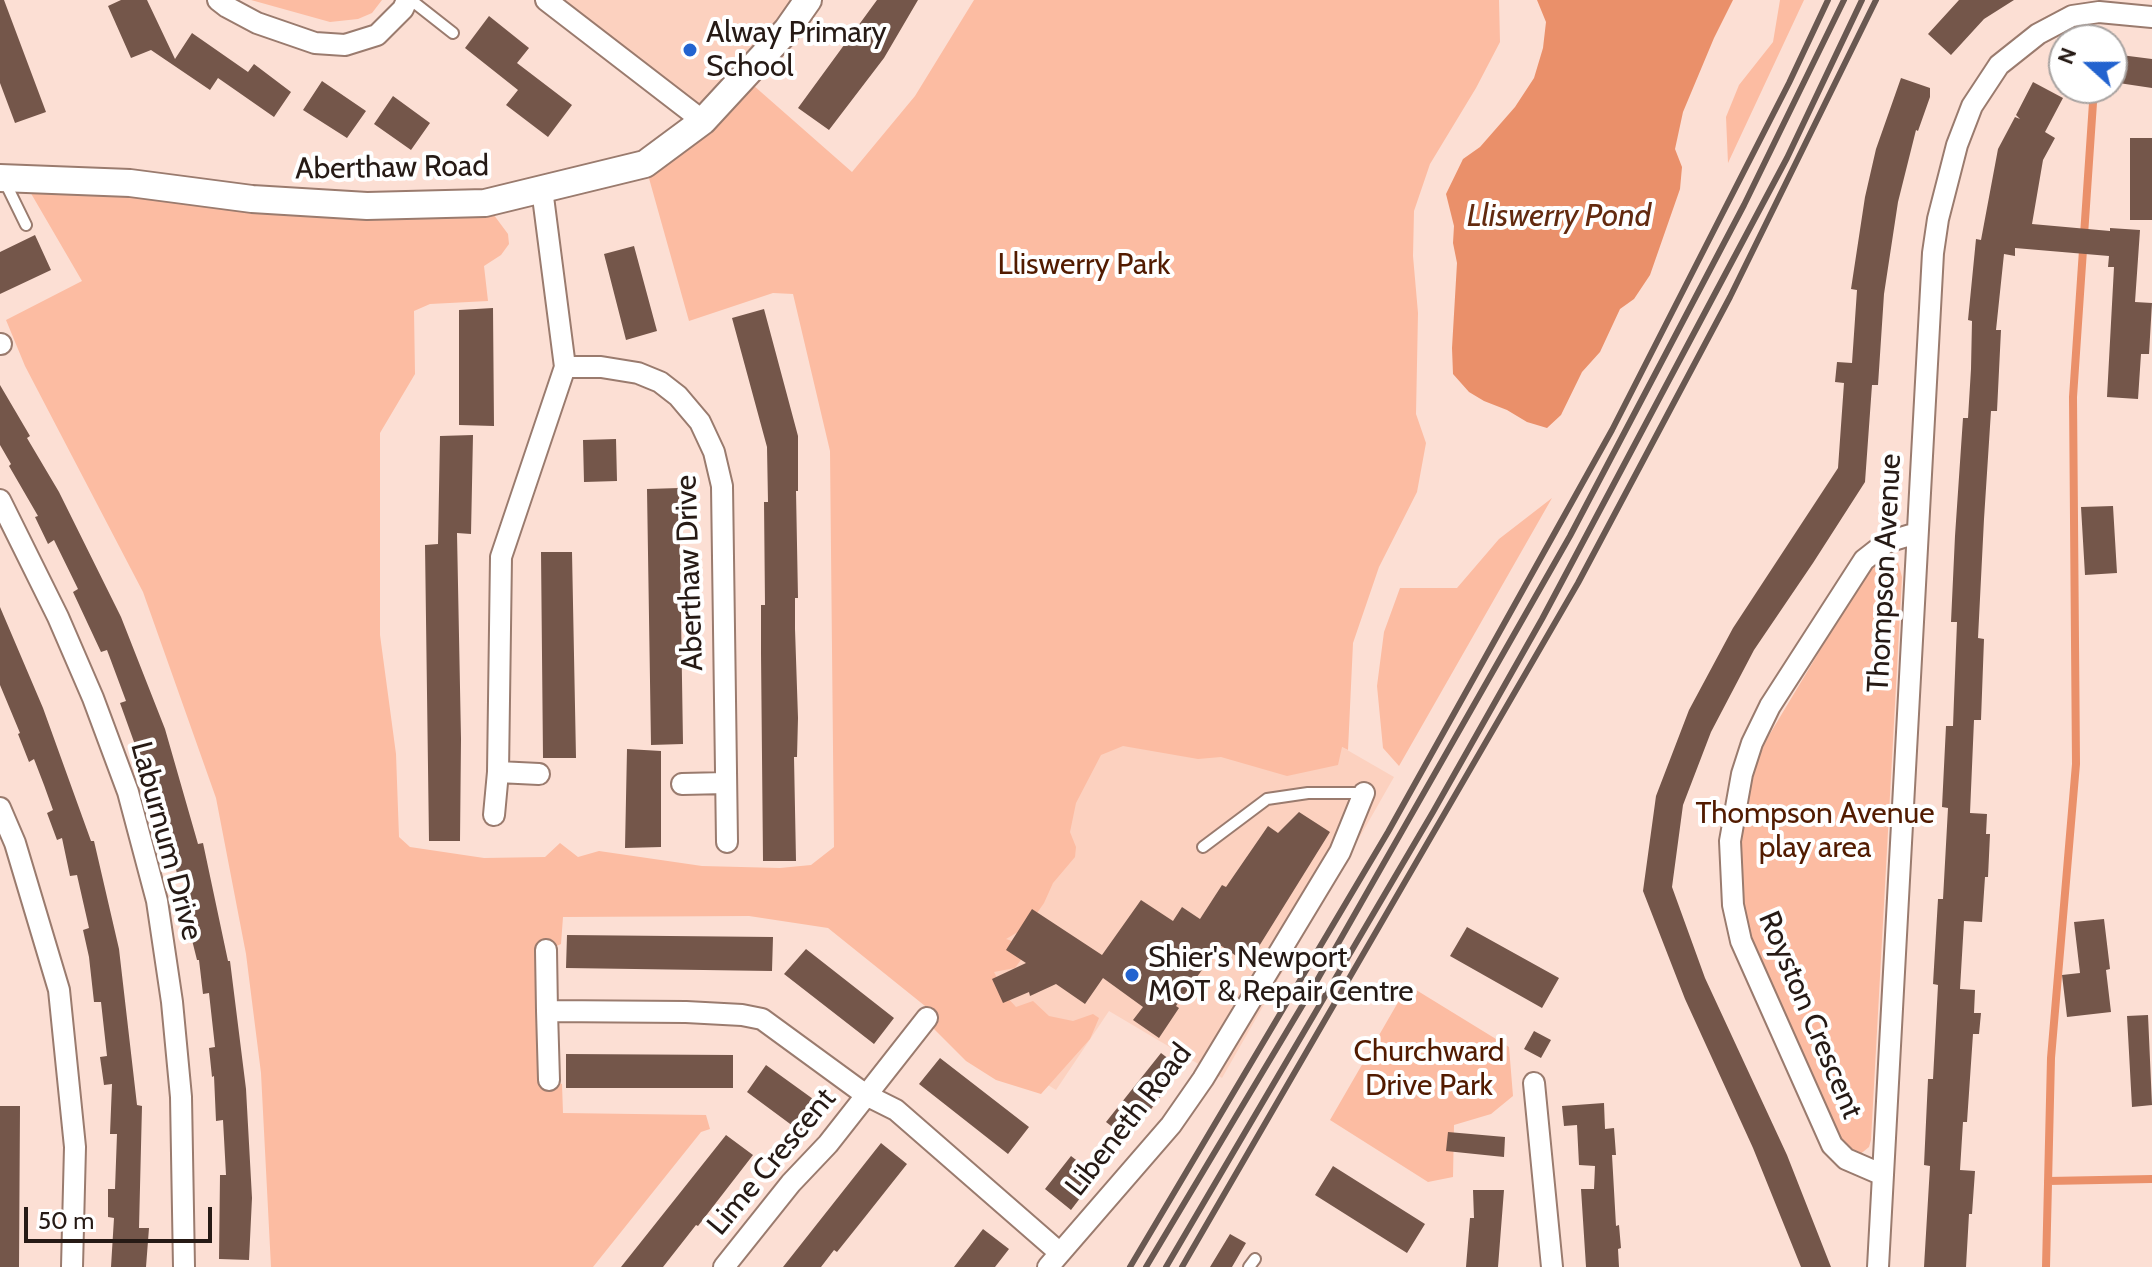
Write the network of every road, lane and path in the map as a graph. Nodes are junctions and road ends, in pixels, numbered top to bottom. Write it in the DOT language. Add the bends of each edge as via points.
graph roads {
  1 [pos="218,0"];
  2 [pos="409,0"];
  3 [pos="546,0"];
  4 [pos="808,0"];
  5 [pos="2152,17"];
  6 [pos="453,33"];
  7 [pos="703,121"];
  8 [pos="2,178"];
  9 [pos="542,189"];
  10 [pos="26,225"];
  11 [pos="565,367"];
  12 [pos="0,500"];
  13 [pos="1917,533"];
  14 [pos="498,772"];
  15 [pos="539,774"];
  16 [pos="726,783"];
  17 [pos="682,784"];
  18 [pos="1364,793"];
  19 [pos="0,808"];
  20 [pos="494,815"];
  21 [pos="727,842"];
  22 [pos="1203,847"];
  23 [pos="546,950"];
  24 [pos="547,1011"];
  25 [pos="927,1018"];
  26 [pos="549,1080"];
  27 [pos="1534,1083"];
  28 [pos="866,1095"];
  29 [pos="1883,1175"];
  30 [pos="1054,1260"];
  31 [pos="72,1267"];
  32 [pos="184,1267"];
  33 [pos="724,1267"];
  34 [pos="1552,1267"];
  35 [pos="1878,1267"];
  1 -- 2 [label="street" via="257,23 315,43 345,45 377,35"];
  2 -- 6 [label="lane"];
  3 -- 7 [label="street"];
  4 -- 7 [label="street, Aberthaw Road"];
  5 -- 13 [label="street, Thompson Avenue" via="2099,12 2052,25 1999,65 1972,106 1946,185 1933,253"];
  7 -- 9 [label="street, Aberthaw Road" via="645,164"];
  8 -- 9 [label="street, Aberthaw Road" via="130,183 252,199 367,206 473,205"];
  8 -- 10 [label="lane"];
  9 -- 11 [label="street"];
  11 -- 14 [label="street" via="501,557"];
  11 -- 16 [label="street, Aberthaw Drive" via="601,367 660,382 700,422 714,452 722,486"];
  12 -- 32 [label="street, Laburnum Drive" via="93,698 128,792 157,901 181,1097"];
  13 -- 29 [label="street, Thompson Avenue"];
  13 -- 29 [label="street, Royston Crescent" via="1887,542 1864,560 1770,706 1742,774 1730,841 1733,905 1741,941 1832,1145 1846,1159"];
  14 -- 15 [label="street"];
  14 -- 20 [label="street"];
  16 -- 17 [label="street"];
  16 -- 21 [label="street, Aberthaw Drive"];
  18 -- 22 [label="lane" via="1267,799"];
  18 -- 30 [label="street, Libeneth Road" via="1340,852 1203,1079 1171,1125"];
  19 -- 31 [label="street" via="59,990 75,1147"];
  23 -- 24 [label="street"];
  24 -- 26 [label="street"];
  24 -- 28 [label="street, Lime Crescent" via="686,1012 762,1019"];
  25 -- 28 [label="street, Lime Crescent"];
  27 -- 34 [label="street"];
  28 -- 30 [label="street, Lime Crescent" via="896,1110"];
  28 -- 33 [label="street, Lime Crescent"];
  29 -- 35 [label="street, Thompson Avenue"];
}
